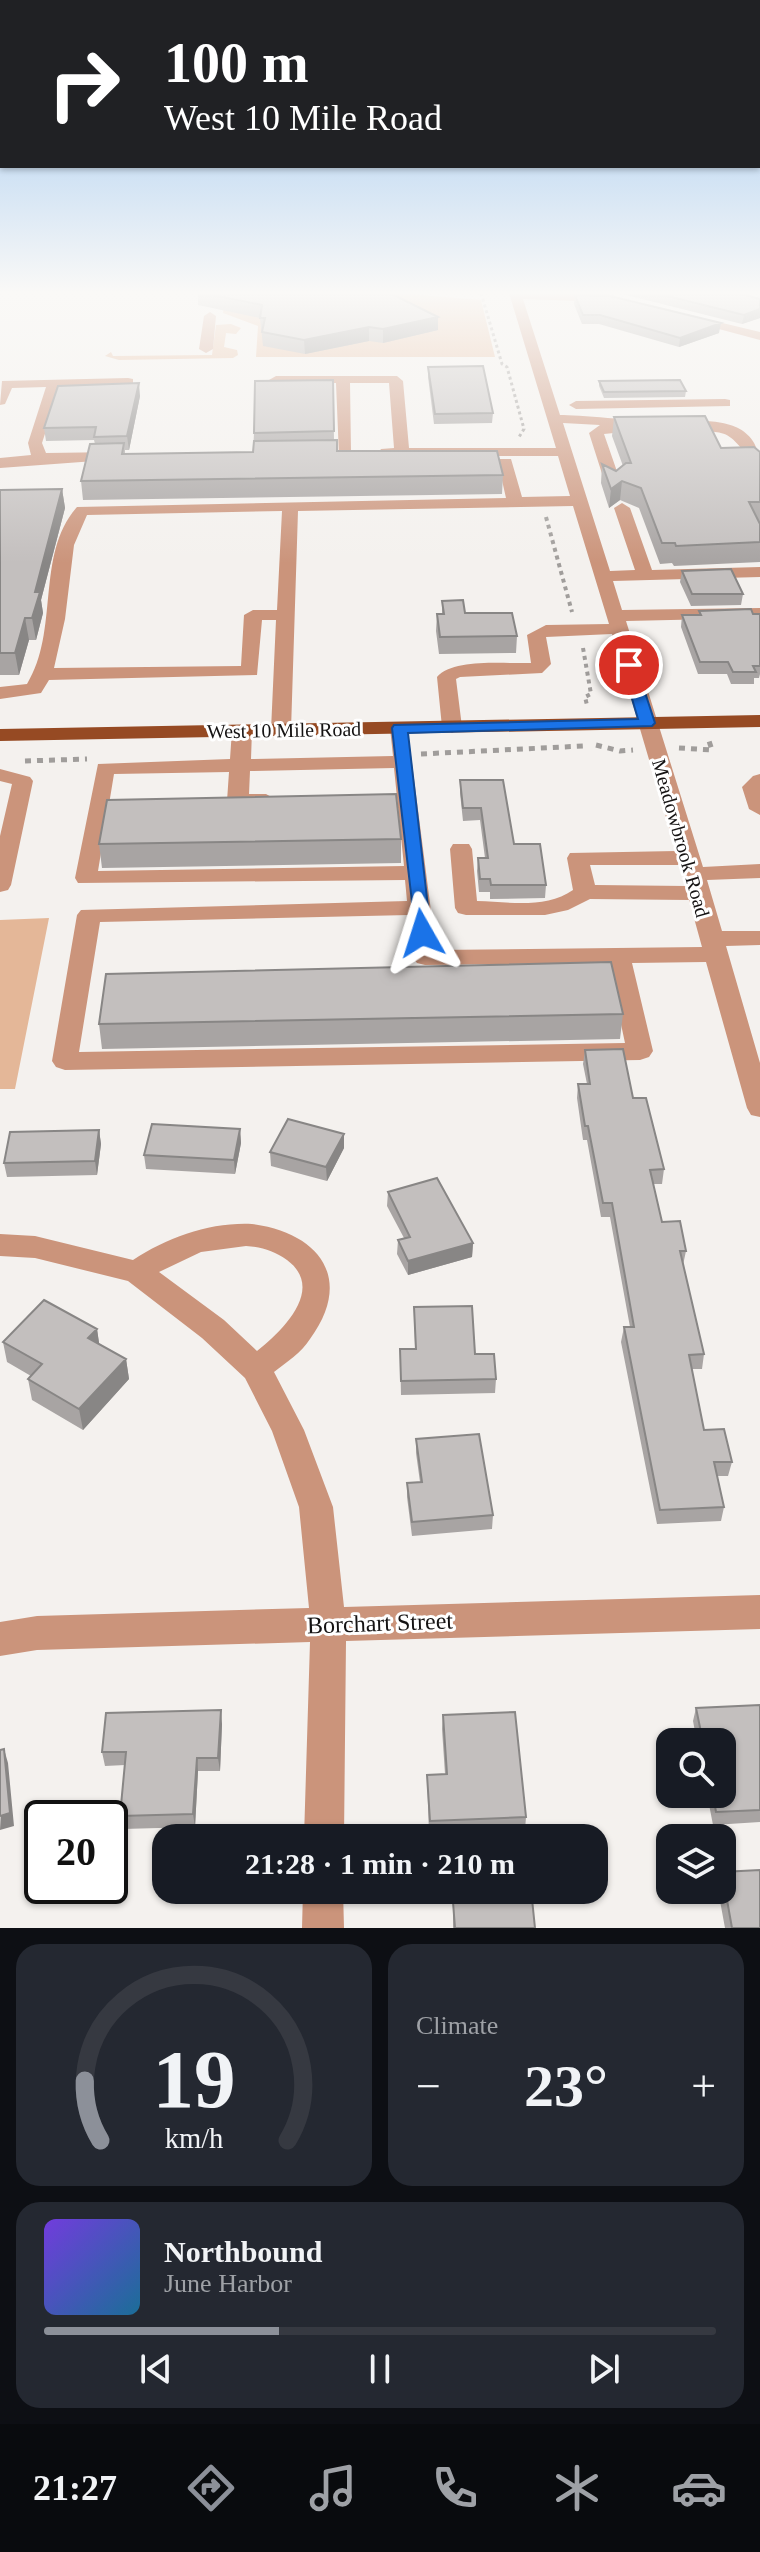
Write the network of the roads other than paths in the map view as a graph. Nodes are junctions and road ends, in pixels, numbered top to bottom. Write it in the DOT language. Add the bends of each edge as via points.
graph roads {
  1 [pos="54,383"];
  2 [pos="343,383"];
  3 [pos="395,383"];
  4 [pos="543,383"];
  5 [pos="0,401"];
  6 [pos="725,403"];
  7 [pos="552,412"];
  8 [pos="619,426"];
  9 [pos="562,446"];
  10 [pos="444,450"];
  11 [pos="138,455"];
  12 [pos="403,457"];
  13 [pos="40,458"];
  14 [pos="0,463"];
  15 [pos="760,464"];
  16 [pos="122,467"];
  17 [pos="0,477"];
  18 [pos="613,483"];
  19 [pos="579,501"];
  20 [pos="515,502"];
  21 [pos="290,505"];
  22 [pos="622,508"];
  23 [pos="760,572"];
  24 [pos="645,575"];
  25 [pos="602,576"];
  26 [pos="760,613"];
  27 [pos="288,615"];
  28 [pos="616,623"];
  29 [pos="43,674"];
  30 [pos="0,693"];
  31 [pos="760,721"];
  32 [pos="647,723"];
  33 [pos="452,727"];
  34 [pos="400,728"];
  35 [pos="242,730"];
  36 [pos="281,730"];
  37 [pos="0,735"];
  38 [pos="404,762"];
  39 [pos="241,764"];
  40 [pos="0,775"];
  41 [pos="760,780"];
  42 [pos="285,800"];
  43 [pos="760,809"];
  44 [pos="461,849"];
  45 [pos="760,871"];
  46 [pos="415,873"];
  47 [pos="693,875"];
  48 [pos="0,885"];
  49 [pos="585,892"];
  50 [pos="419,908"];
  51 [pos="760,938"];
  52 [pos="713,947"];
  53 [pos="618,956"];
  54 [pos="760,1108"];
  55 [pos="0,1245"];
  56 [pos="137,1272"];
  57 [pos="256,1369"];
  58 [pos="760,1612"];
  59 [pos="328,1624"];
  60 [pos="0,1639"];
  61 [pos="324,1824"];
  62 [pos="323,1904"];
  63 [pos="323,1928"];
  1 -- 5 [label="street" via="7,384"];
  1 -- 13 [label="street" via="35,443"];
  2 -- 12 [label="street" via="350,457"];
  3 -- 12 [label="street"];
  4 -- 7 [label="street, Meadowbrook Road"];
  6 -- 7 [label="street"];
  7 -- 8 [label="street"];
  7 -- 9 [label="street, Meadowbrook Road"];
  8 -- 15 [label="street" via="730,427"];
  8 -- 18 [label="street" via="596,433"];
  9 -- 10 [label="street"];
  9 -- 10 [label="street" via="485,441"];
  9 -- 19 [label="street, Meadowbrook Road"];
  10 -- 12 [label="street"];
  11 -- 13 [label="street"];
  12 -- 20 [label="street" via="506,462"];
  13 -- 14 [label="street"];
  16 -- 17 [label="street"];
  19 -- 20 [label="street"];
  19 -- 25 [label="street, Meadowbrook Road"];
  20 -- 21 [label="street"];
  21 -- 27 [label="street"];
  21 -- 29 [label="street" via="83,510 75,516 62,567"];
  22 -- 24 [label="street"];
  23 -- 24 [label="street"];
  24 -- 25 [label="street"];
  25 -- 28 [label="street, Meadowbrook Road"];
  26 -- 28 [label="street"];
  27 -- 29 [label="street" via="253,615 250,671"];
  27 -- 36 [label="street"];
  28 -- 32 [label="street, Meadowbrook Road"];
  28 -- 33 [label="street" via="536,635 542,664 535,669 456,671 446,677"];
  29 -- 30 [label="street" via="34,689"];
  31 -- 32 [label="main road, West 10 Mile Road"];
  32 -- 33 [label="main road, West 10 Mile Road"];
  32 -- 47 [label="street, Meadowbrook Road"];
  33 -- 34 [label="main road, West 10 Mile Road"];
  34 -- 36 [label="main road, West 10 Mile Road"];
  34 -- 38 [label="street"];
  35 -- 36 [label="main road, West 10 Mile Road"];
  35 -- 37 [label="main road, West 10 Mile Road"];
  35 -- 39 [label="street"];
  38 -- 39 [label="street"];
  38 -- 46 [label="street" via="400,798"];
  39 -- 42 [label="street" via="231,801"];
  39 -- 46 [label="street" via="105,768 106,803 86,878"];
  40 -- 48 [label="street" via="23,781"];
  41 -- 43 [label="street" via="752,787"];
  44 -- 49 [label="street" via="466,908 555,907 572,904"];
  45 -- 47 [label="street"];
  46 -- 50 [label="street"];
  47 -- 49 [label="street"];
  47 -- 49 [label="street" via="578,858"];
  47 -- 52 [label="street, Meadowbrook Road"];
  50 -- 53 [label="street" via="425,958"];
  50 -- 53 [label="street" via="89,915 65,1061 640,1051"];
  51 -- 52 [label="street"];
  52 -- 53 [label="street"];
  52 -- 54 [label="street, Meadowbrook Road"];
  55 -- 56 [label="street" via="35,1247"];
  56 -- 57 [label="street"];
  56 -- 57 [label="street" via="163,1254 241,1234 270,1238 303,1255 316,1272 317,1297 301,1330"];
  57 -- 59 [label="street" via="288,1430 316,1507"];
  58 -- 59 [label="street, Borchart Street"];
  59 -- 60 [label="street, Borchart Street" via="37,1633"];
  59 -- 61 [label="street"];
  62 -- 63 [label="street"];
}
